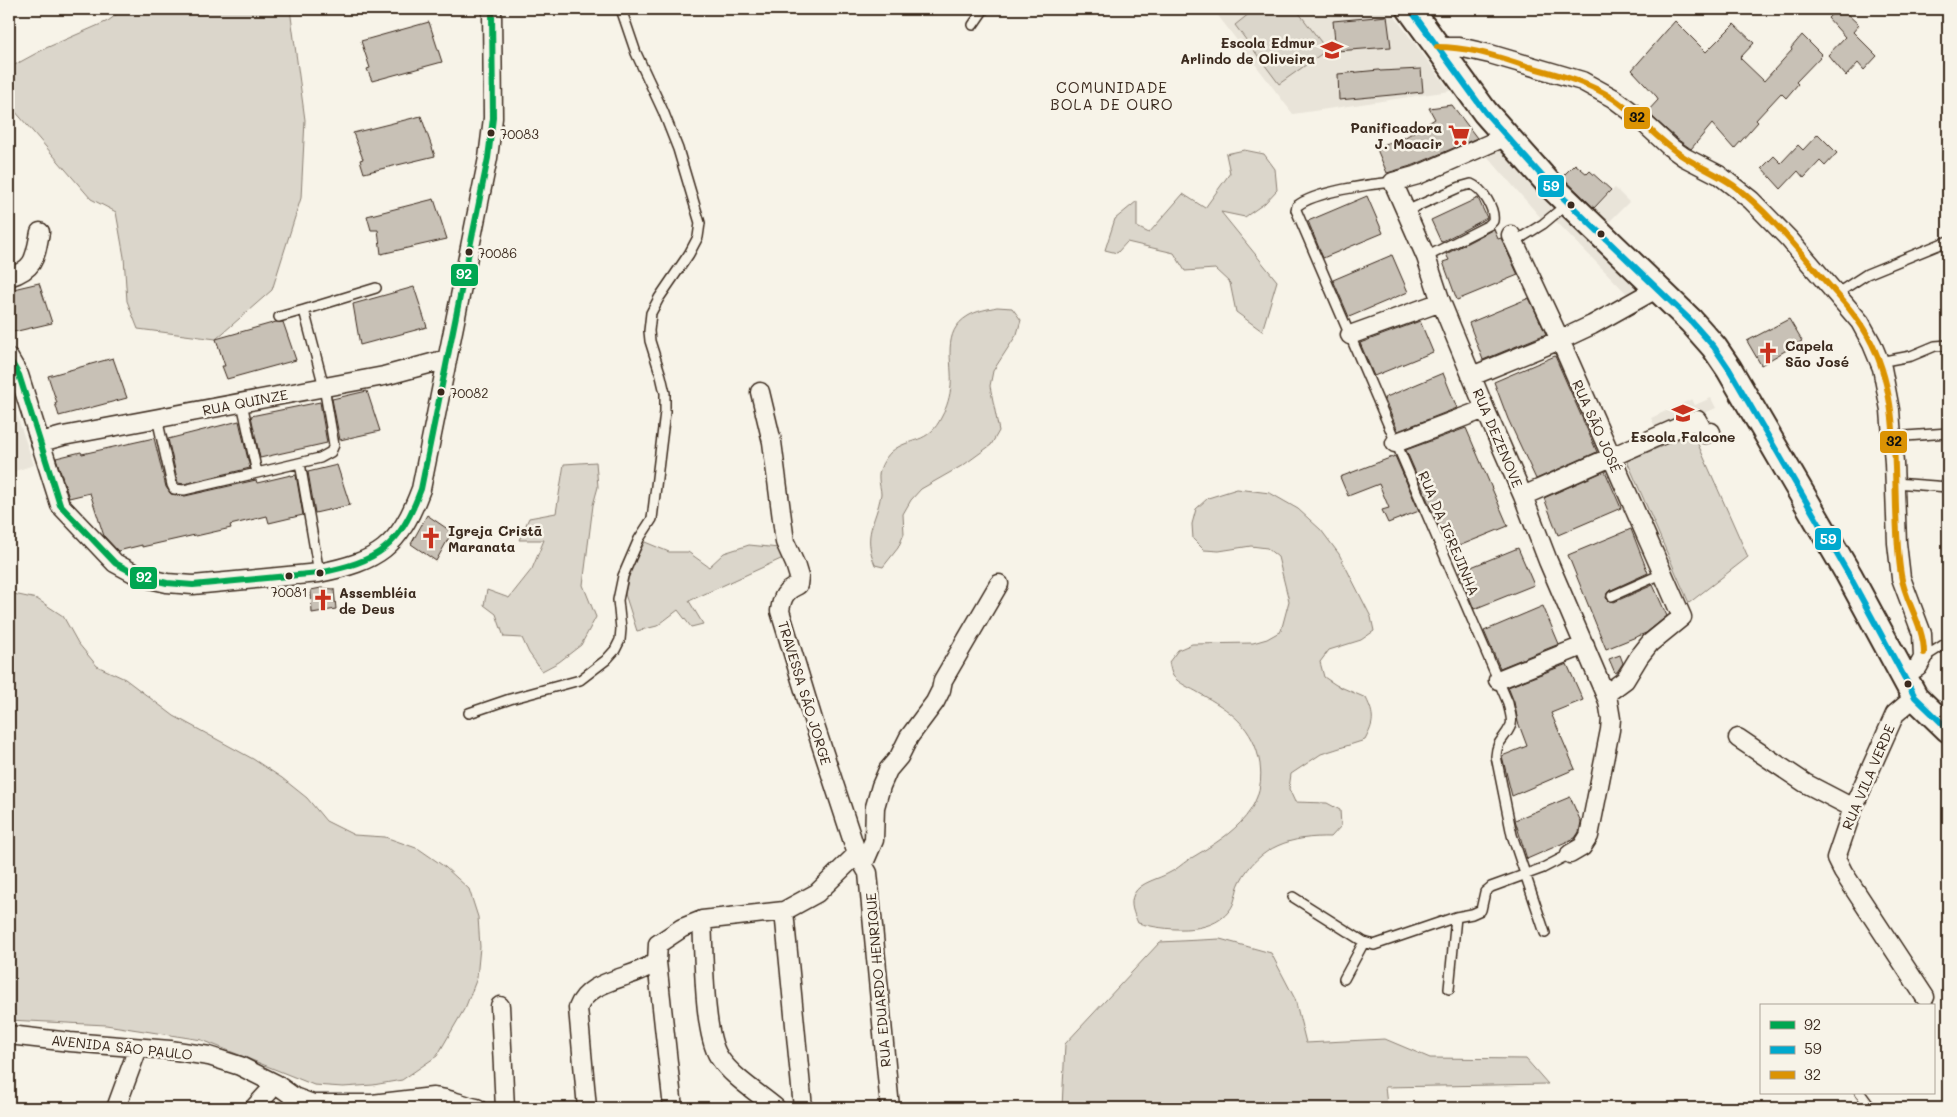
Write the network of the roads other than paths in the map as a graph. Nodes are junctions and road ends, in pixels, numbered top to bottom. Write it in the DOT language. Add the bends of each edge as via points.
graph roads {
  1 [pos="492,9"];
  2 [pos="620,9"];
  3 [pos="984,9"];
  4 [pos="1410,9"];
  5 [pos="973,25"];
  6 [pos="1437,47"];
  7 [pos="1507,136"];
  8 [pos="1393,182"];
  9 [pos="1569,202"];
  10 [pos="1406,211"];
  11 [pos="40,232"];
  12 [pos="1512,238"];
  13 [pos="1948,241"];
  14 [pos="1426,257"];
  15 [pos="9,277"];
  16 [pos="376,288"];
  17 [pos="1658,288"];
  18 [pos="1836,294"];
  19 [pos="1441,302"];
  20 [pos="304,310"];
  21 [pos="279,317"];
  22 [pos="1350,335"];
  23 [pos="1560,340"];
  24 [pos="1948,345"];
  25 [pos="9,358"];
  26 [pos="447,358"];
  27 [pos="1879,362"];
  28 [pos="1472,376"];
  29 [pos="324,387"];
  30 [pos="760,392"];
  31 [pos="242,403"];
  32 [pos="1485,409"];
  33 [pos="157,418"];
  34 [pos="1711,432"];
  35 [pos="1948,433"];
  36 [pos="1892,437"];
  37 [pos="41,442"];
  38 [pos="1395,443"];
  39 [pos="1612,457"];
  40 [pos="300,463"];
  41 [pos="257,473"];
  42 [pos="1895,483"];
  43 [pos="1948,487"];
  44 [pos="1523,496"];
  45 [pos="1664,573"];
  46 [pos="319,574"];
  47 [pos="999,584"];
  48 [pos="1612,596"];
  49 [pos="1948,642"];
  50 [pos="1585,645"];
  51 [pos="1923,658"];
  52 [pos="1903,675"];
  53 [pos="1498,680"];
  54 [pos="1606,694"];
  55 [pos="1915,697"];
  56 [pos="469,713"];
  57 [pos="1948,729"];
  58 [pos="1738,738"];
  59 [pos="1853,808"];
  60 [pos="1570,854"];
  61 [pos="860,859"];
  62 [pos="1525,875"];
  63 [pos="1293,897"];
  64 [pos="784,911"];
  65 [pos="1456,918"];
  66 [pos="702,920"];
  67 [pos="1545,934"];
  68 [pos="1364,942"];
  69 [pos="657,962"];
  70 [pos="1344,979"];
  71 [pos="1449,989"];
  72 [pos="1927,1001"];
  73 [pos="500,1006"];
  74 [pos="9,1035"];
  75 [pos="138,1048"];
  76 [pos="276,1084"];
  77 [pos="1861,1094"];
  78 [pos="467,1107"];
  79 [pos="116,1108"];
  80 [pos="254,1108"];
  81 [pos="505,1108"];
  82 [pos="587,1108"];
  83 [pos="673,1108"];
  84 [pos="776,1108"];
  85 [pos="803,1108"];
  86 [pos="890,1108"];
  87 [pos="1871,1108"];
  1 -- 26 [label="street" via="493,118 488,158"];
  2 -- 56 [label="lane" via="675,142 700,223 698,237 689,254 659,298 649,330 661,376 665,412 652,519 639,539 623,576 618,600 620,640 606,660 580,680"];
  3 -- 5 [label="lane"];
  4 -- 6 [label="street"];
  6 -- 7 [label="street" via="1471,95"];
  6 -- 18 [label="street" via="1459,47 1490,54 1582,81 1613,98 1670,147 1719,175 1751,200"];
  7 -- 8 [label="street" via="1418,175"];
  7 -- 9 [label="street"];
  8 -- 10 [label="street, RUA DEZENOVE"];
  8 -- 22 [label="lane, RUA DA IGREJINHA" via="1359,185 1297,206"];
  9 -- 12 [label="lane" via="1543,224"];
  9 -- 17 [label="street"];
  10 -- 14 [label="street, RUA DEZENOVE"];
  10 -- 14 [label="lane" via="1471,184 1481,190 1493,212 1493,221 1489,225"];
  11 -- 15 [label="street" via="31,266"];
  12 -- 23 [label="street, RUA SÃO JOSÉ"];
  13 -- 18 [label="lane" via="1881,267"];
  14 -- 19 [label="street, RUA DEZENOVE"];
  16 -- 20 [label="lane"];
  17 -- 23 [label="street"];
  17 -- 52 [label="street" via="1708,340 1730,369"];
  18 -- 27 [label="street" via="1860,322"];
  19 -- 22 [label="street"];
  19 -- 28 [label="street, RUA DEZENOVE"];
  20 -- 21 [label="lane"];
  20 -- 29 [label="lane"];
  22 -- 38 [label="lane, RUA DA IGREJINHA"];
  23 -- 28 [label="street"];
  23 -- 39 [label="street, RUA SÃO JOSÉ"];
  24 -- 27 [label="lane"];
  25 -- 37 [label="street" via="19,375"];
  26 -- 29 [label="street, RUA QUINZE" via="384,376"];
  26 -- 46 [label="street" via="422,489 413,512 400,533 382,551 364,562"];
  27 -- 36 [label="street" via="1890,410"];
  28 -- 32 [label="street, RUA DEZENOVE"];
  29 -- 31 [label="street, RUA QUINZE"];
  29 -- 40 [label="lane" via="334,445 331,452"];
  30 -- 61 [label="street, TRAVESSA SÃO JORGE" via="772,442 785,542 799,577 798,584 782,596 780,611"];
  31 -- 33 [label="street, RUA QUINZE"];
  31 -- 41 [label="lane"];
  32 -- 38 [label="street"];
  32 -- 44 [label="street, RUA DEZENOVE"];
  33 -- 37 [label="street, RUA QUINZE"];
  33 -- 41 [label="lane" via="174,489 184,490"];
  34 -- 39 [label="street" via="1705,434 1695,420"];
  35 -- 36 [label="lane"];
  36 -- 42 [label="street"];
  37 -- 46 [label="street" via="60,505 115,563 141,577 194,585"];
  38 -- 53 [label="lane, RUA DA IGREJINHA"];
  39 -- 44 [label="street"];
  39 -- 45 [label="street, RUA SÃO JOSÉ"];
  40 -- 41 [label="lane"];
  40 -- 46 [label="lane"];
  42 -- 43 [label="lane"];
  42 -- 51 [label="street" via="1901,578 1922,634"];
  44 -- 50 [label="street, RUA DEZENOVE"];
  45 -- 48 [label="lane"];
  45 -- 54 [label="street, RUA SÃO JOSÉ" via="1682,617 1650,643 1625,680"];
  47 -- 61 [label="street" via="943,680 935,702 888,770 875,807 874,840"];
  49 -- 51 [label="lane"];
  50 -- 53 [label="street"];
  50 -- 54 [label="street, RUA DEZENOVE"];
  51 -- 52 [label="street" via="1918,667"];
  52 -- 55 [label="street"];
  53 -- 62 [label="lane, RUA DA IGREJINHA" via="1508,704 1511,726 1497,745 1496,756 1512,835"];
  54 -- 60 [label="street, RUA DEZENOVE" via="1610,730 1589,836 1582,847"];
  55 -- 57 [label="street"];
  55 -- 59 [label="street, RUA VILA VERDE" via="1895,714"];
  58 -- 59 [label="street" via="1805,783"];
  59 -- 72 [label="street, RUA VILA VERDE" via="1837,852 1838,865"];
  60 -- 62 [label="lane"];
  61 -- 64 [label="street" via="817,893"];
  61 -- 86 [label="street, RUA EDUARDO HENRIQUE" via="868,873"];
  62 -- 65 [label="lane" via="1491,887 1485,892 1481,910"];
  62 -- 67 [label="lane"];
  63 -- 68 [label="lane"];
  64 -- 66 [label="street"];
  64 -- 85 [label="street"];
  65 -- 68 [label="lane" via="1381,944"];
  65 -- 71 [label="lane"];
  66 -- 69 [label="street" via="682,928 658,944"];
  66 -- 84 [label="street" via="709,1027 714,1049 730,1070"];
  68 -- 70 [label="lane"];
  69 -- 82 [label="street" via="611,980 582,998 578,1008"];
  69 -- 83 [label="street"];
  73 -- 81 [label="street"];
  74 -- 75 [label="street, AVENIDA SÃO PAULO"];
  75 -- 76 [label="street, AVENIDA SÃO PAULO" via="209,1056 240,1066"];
  75 -- 79 [label="street"];
  76 -- 78 [label="street, AVENIDA SÃO PAULO" via="294,1097 313,1104 372,1104 441,1097"];
  76 -- 80 [label="street"];
  77 -- 87 [label="lane"];
}
